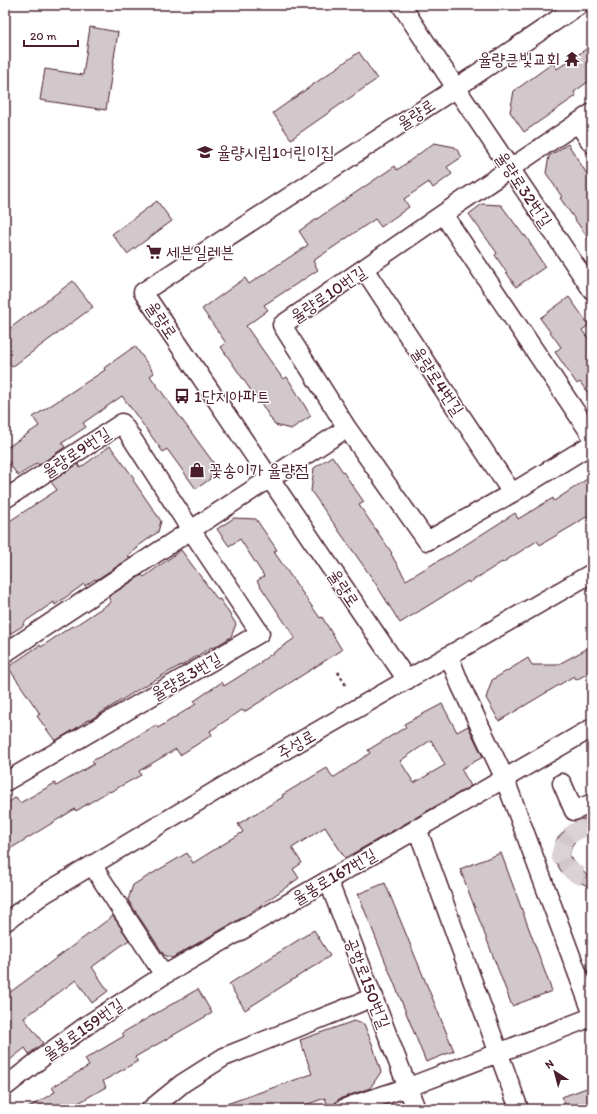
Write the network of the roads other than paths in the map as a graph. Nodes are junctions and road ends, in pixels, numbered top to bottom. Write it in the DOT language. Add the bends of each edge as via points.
graph roads {
  1 [pos="401,5"];
  2 [pos="579,5"];
  3 [pos="456,88"];
  4 [pos="585,118"];
  5 [pos="592,144"];
  6 [pos="510,169"];
  7 [pos="443,214"];
  8 [pos="364,269"];
  9 [pos="592,290"];
  10 [pos="347,428"];
  11 [pos="592,436"];
  12 [pos="592,444"];
  13 [pos="269,478"];
  14 [pos="512,493"];
  15 [pos="5,499"];
  16 [pos="191,530"];
  17 [pos="592,573"];
  18 [pos="5,653"];
  19 [pos="449,656"];
  20 [pos="407,680"];
  21 [pos="592,728"];
  22 [pos="504,778"];
  23 [pos="5,782"];
  24 [pos="562,783"];
  25 [pos="592,803"];
  26 [pos="417,828"];
  27 [pos="92,865"];
  28 [pos="328,880"];
  29 [pos="5,922"];
  30 [pos="164,975"];
  31 [pos="374,997"];
  32 [pos="592,1012"];
  33 [pos="592,1017"];
  34 [pos="499,1053"];
  35 [pos="5,1087"];
  36 [pos="409,1087"];
  37 [pos="151,1109"];
  38 [pos="343,1109"];
  39 [pos="416,1109"];
  40 [pos="519,1109"];
  1 -- 3 [label="street, 율량로32번길"];
  2 -- 3 [label="street, 율량로"];
  3 -- 6 [label="street, 율량로32번길"];
  3 -- 13 [label="street, 율량로" via="143,292"];
  4 -- 5 [label="street"];
  4 -- 6 [label="street, 율량로10번길"];
  6 -- 7 [label="street, 율량로10번길"];
  6 -- 9 [label="street, 율량로32번길"];
  7 -- 8 [label="street, 율량로10번길"];
  7 -- 11 [label="street"];
  8 -- 10 [label="street, 율량로10번길" via="282,325"];
  8 -- 14 [label="street, 율량로4번길"];
  10 -- 13 [label="street"];
  10 -- 14 [label="street" via="427,541"];
  12 -- 14 [label="street"];
  13 -- 16 [label="street"];
  13 -- 20 [label="street, 율량로"];
  15 -- 16 [label="street, 율량로9번길" via="122,423"];
  16 -- 18 [label="street"];
  16 -- 23 [label="street, 율량로3번길" via="260,633"];
  17 -- 19 [label="street, 주성로"];
  19 -- 20 [label="street, 주성로"];
  19 -- 22 [label="street"];
  20 -- 27 [label="street, 주성로"];
  21 -- 22 [label="street, 율봉로167번길"];
  22 -- 26 [label="street, 율봉로167번길"];
  22 -- 32 [label="street"];
  24 -- 25 [label="street" via="574,811"];
  26 -- 28 [label="street, 율봉로167번길"];
  26 -- 34 [label="street"];
  27 -- 29 [label="street, 주성로" via="44,894"];
  27 -- 30 [label="street"];
  28 -- 30 [label="street, 율봉로167번길"];
  28 -- 31 [label="street, 공항로150번길"];
  30 -- 35 [label="street, 율봉로159번길" via="90,1023"];
  31 -- 36 [label="street, 공항로150번길"];
  31 -- 37 [label="street" via="224,1057 182,1083"];
  33 -- 34 [label="street"];
  34 -- 36 [label="street"];
  34 -- 40 [label="street"];
  36 -- 38 [label="street"];
  36 -- 39 [label="street, 공항로150번길"];
}
